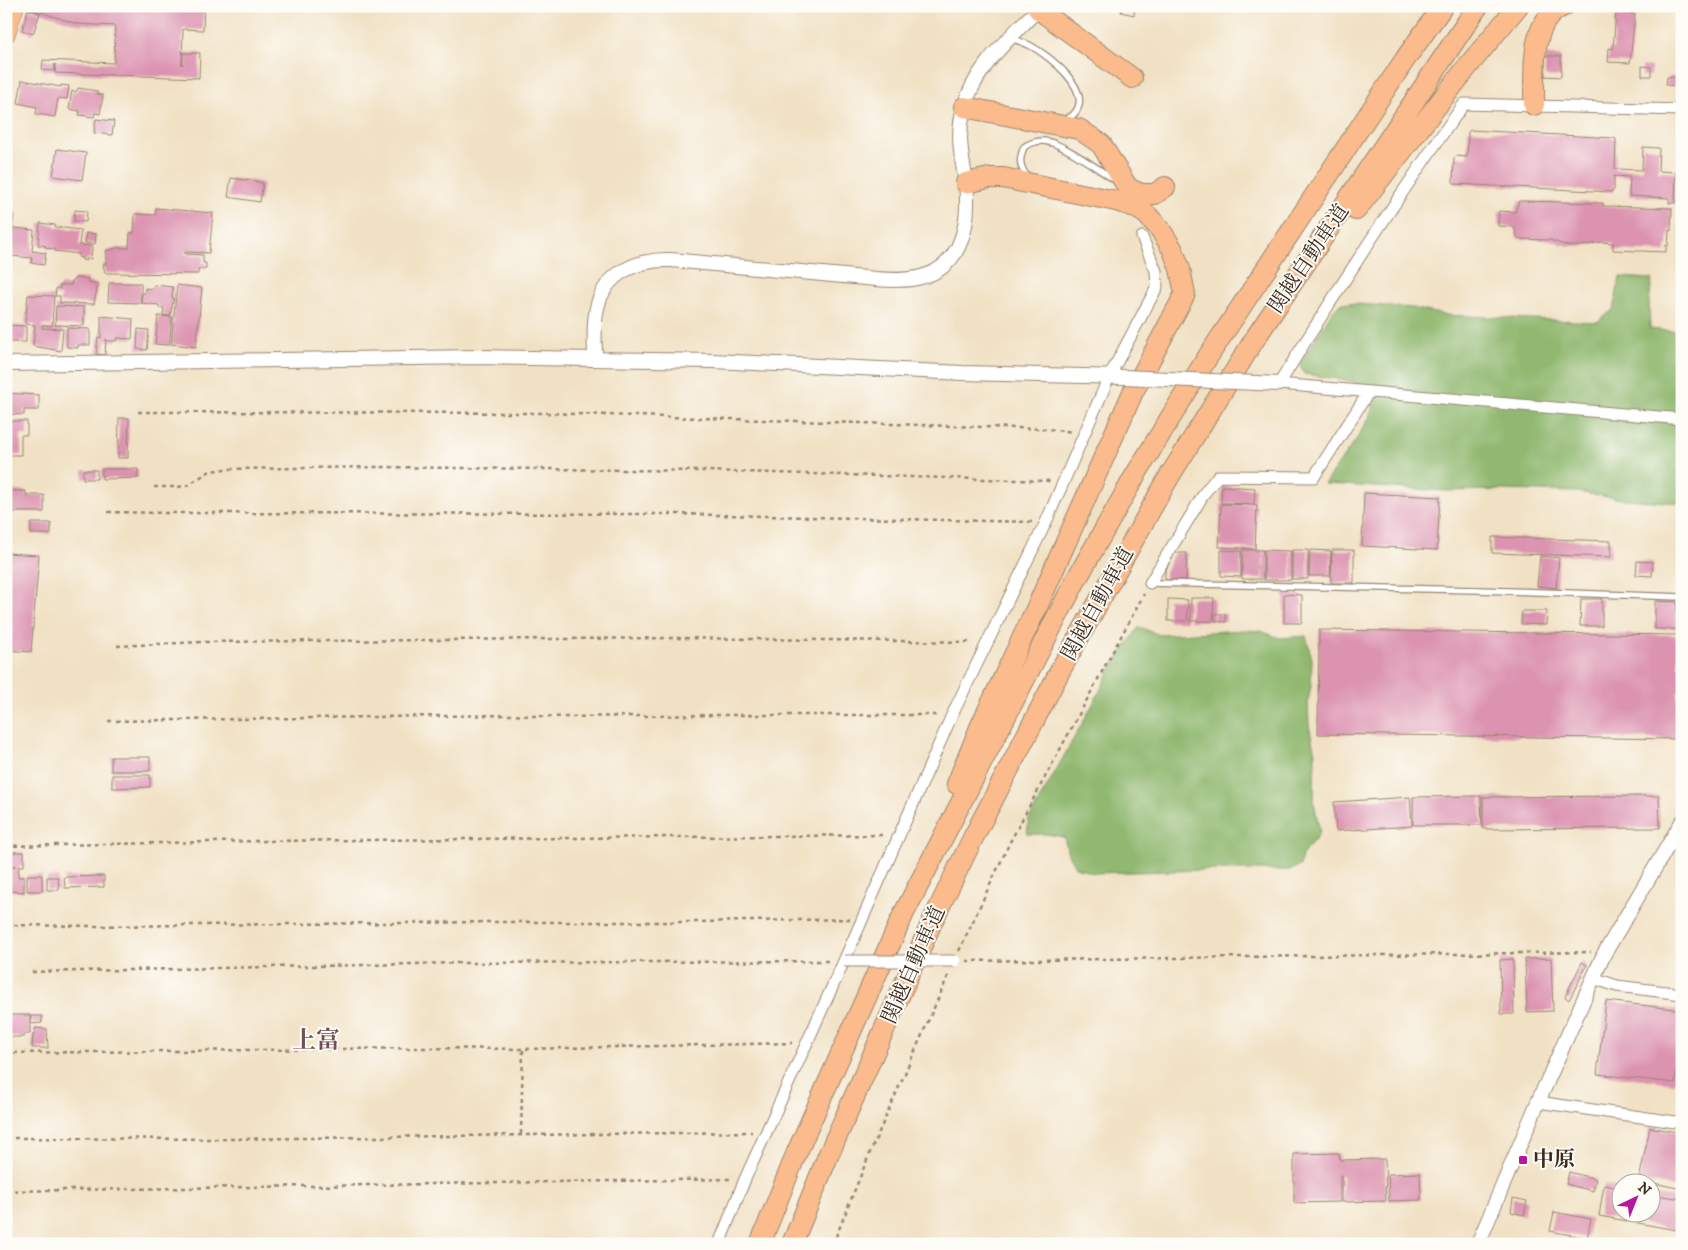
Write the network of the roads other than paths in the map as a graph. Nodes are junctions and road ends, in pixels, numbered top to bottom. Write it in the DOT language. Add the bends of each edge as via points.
graph roads {
  1 [pos="15,6"];
  2 [pos="1443,6"];
  3 [pos="1478,6"];
  4 [pos="1518,6"];
  5 [pos="1564,6"];
  6 [pos="1039,8"];
  7 [pos="6,34"];
  8 [pos="1010,38"];
  9 [pos="1132,78"];
  10 [pos="1534,105"];
  11 [pos="964,108"];
  12 [pos="1682,110"];
  13 [pos="1057,125"];
  14 [pos="966,183"];
  15 [pos="1039,184"];
  16 [pos="1165,186"];
  17 [pos="1128,188"];
  18 [pos="1142,237"];
  19 [pos="1256,338"];
  20 [pos="595,359"];
  21 [pos="6,364"];
  22 [pos="1109,377"];
  23 [pos="1279,384"];
  24 [pos="1368,393"];
  25 [pos="1682,419"];
  26 [pos="1150,583"];
  27 [pos="1682,597"];
  28 [pos="1682,822"];
  29 [pos="904,913"];
  30 [pos="844,961"];
  31 [pos="955,961"];
  32 [pos="1593,978"];
  33 [pos="1682,994"];
  34 [pos="1538,1102"];
  35 [pos="1682,1123"];
  36 [pos="719,1244"];
  37 [pos="760,1244"];
  38 [pos="792,1244"];
  39 [pos="1478,1244"];
  1 -- 7 [label="main road"];
  2 -- 29 [label="highway, 関越自動車道" via="1207,358 1136,474 1076,580"];
  3 -- 19 [label="highway, 関越自動車道"];
  4 -- 19 [label="highway"];
  5 -- 10 [label="highway" via="1551,14 1537,39"];
  6 -- 8 [label="street"];
  6 -- 9 [label="highway"];
  8 -- 11 [label="street" via="983,68 972,85"];
  8 -- 13 [label="lane" via="1042,53 1073,81 1080,95 1079,104 1074,114"];
  10 -- 12 [label="street"];
  10 -- 23 [label="street" via="1464,104 1351,268"];
  11 -- 13 [label="highway"];
  11 -- 14 [label="street" via="960,142"];
  13 -- 17 [label="highway" via="1079,129 1102,144"];
  14 -- 15 [label="highway" via="1003,178"];
  14 -- 20 [label="street" via="966,227 959,246 942,267 922,277 876,279 658,259 627,268 610,280 601,292 596,310"];
  15 -- 17 [label="lane" via="1026,176 1020,166 1020,158 1024,146 1044,141 1070,151"];
  15 -- 29 [label="highway" via="1116,200 1146,214 1173,250 1185,294 1130,399 981,725"];
  16 -- 17 [label="highway" via="1155,194 1141,194"];
  18 -- 22 [label="street" via="1156,271 1157,287"];
  19 -- 38 [label="highway, 関越自動車道" via="1169,477 1062,667 974,836 932,922"];
  20 -- 21 [label="street" via="479,356"];
  20 -- 22 [label="street"];
  22 -- 23 [label="street, bridge"];
  22 -- 30 [label="street" via="1046,522 952,715"];
  23 -- 24 [label="street"];
  24 -- 25 [label="street"];
  24 -- 26 [label="street" via="1314,477 1218,476"];
  26 -- 27 [label="lane"];
  28 -- 32 [label="street"];
  29 -- 37 [label="highway, 関越自動車道" via="797,1152"];
  30 -- 31 [label="street, bridge"];
  30 -- 36 [label="street" via="744,1179"];
  32 -- 33 [label="street" via="1617,986"];
  32 -- 34 [label="street"];
  34 -- 35 [label="street"];
  34 -- 39 [label="street"];
}
